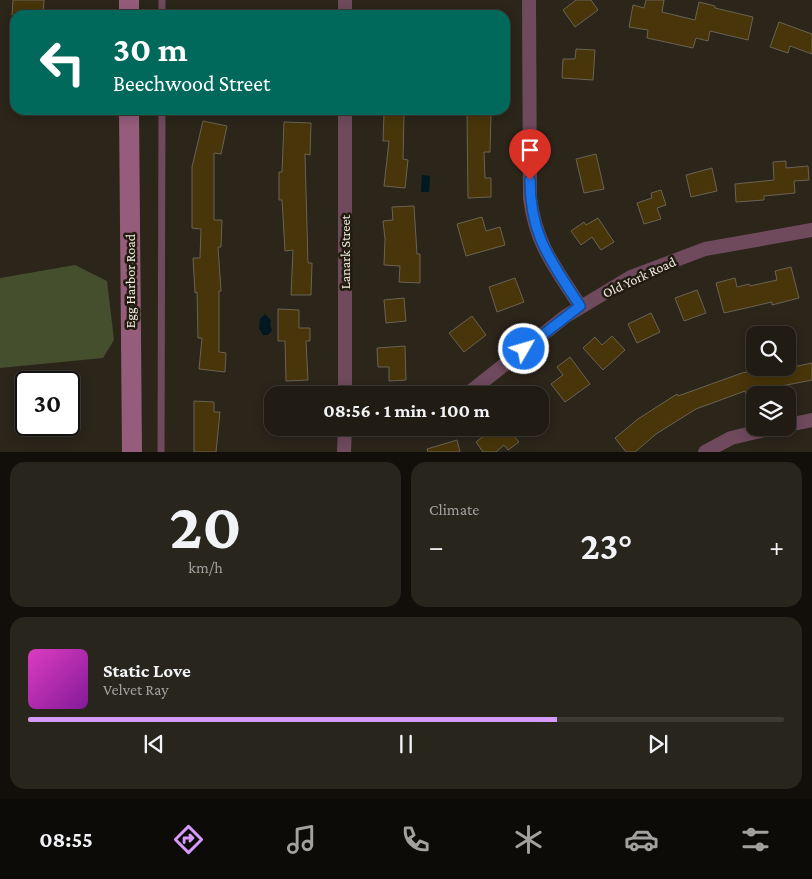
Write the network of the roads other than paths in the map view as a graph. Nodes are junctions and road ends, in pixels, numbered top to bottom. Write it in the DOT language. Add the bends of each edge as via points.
graph roads {
  1 [pos="529,0"];
  2 [pos="129,115"];
  3 [pos="162,115"];
  4 [pos="345,115"];
  5 [pos="812,230"];
  6 [pos="580,306"];
  7 [pos="345,386"];
  8 [pos="478,386"];
  9 [pos="812,420"];
  10 [pos="796,423"];
  11 [pos="746,434"];
  12 [pos="345,436"];
  13 [pos="132,452"];
  14 [pos="161,452"];
  15 [pos="344,452"];
  16 [pos="705,452"];
  1 -- 6 [label="street" via="532,214 544,248"];
  2 -- 13 [label="main road, Egg Harbor Road"];
  3 -- 14 [label="lane"];
  4 -- 7 [label="street, Lanark Street"];
  5 -- 6 [label="street, Old York Road" via="726,244 684,256 631,277"];
  6 -- 8 [label="street, Old York Road"];
  9 -- 10 [label="street"];
  11 -- 16 [label="street" via="731,438"];
  12 -- 15 [label="street"];
}
